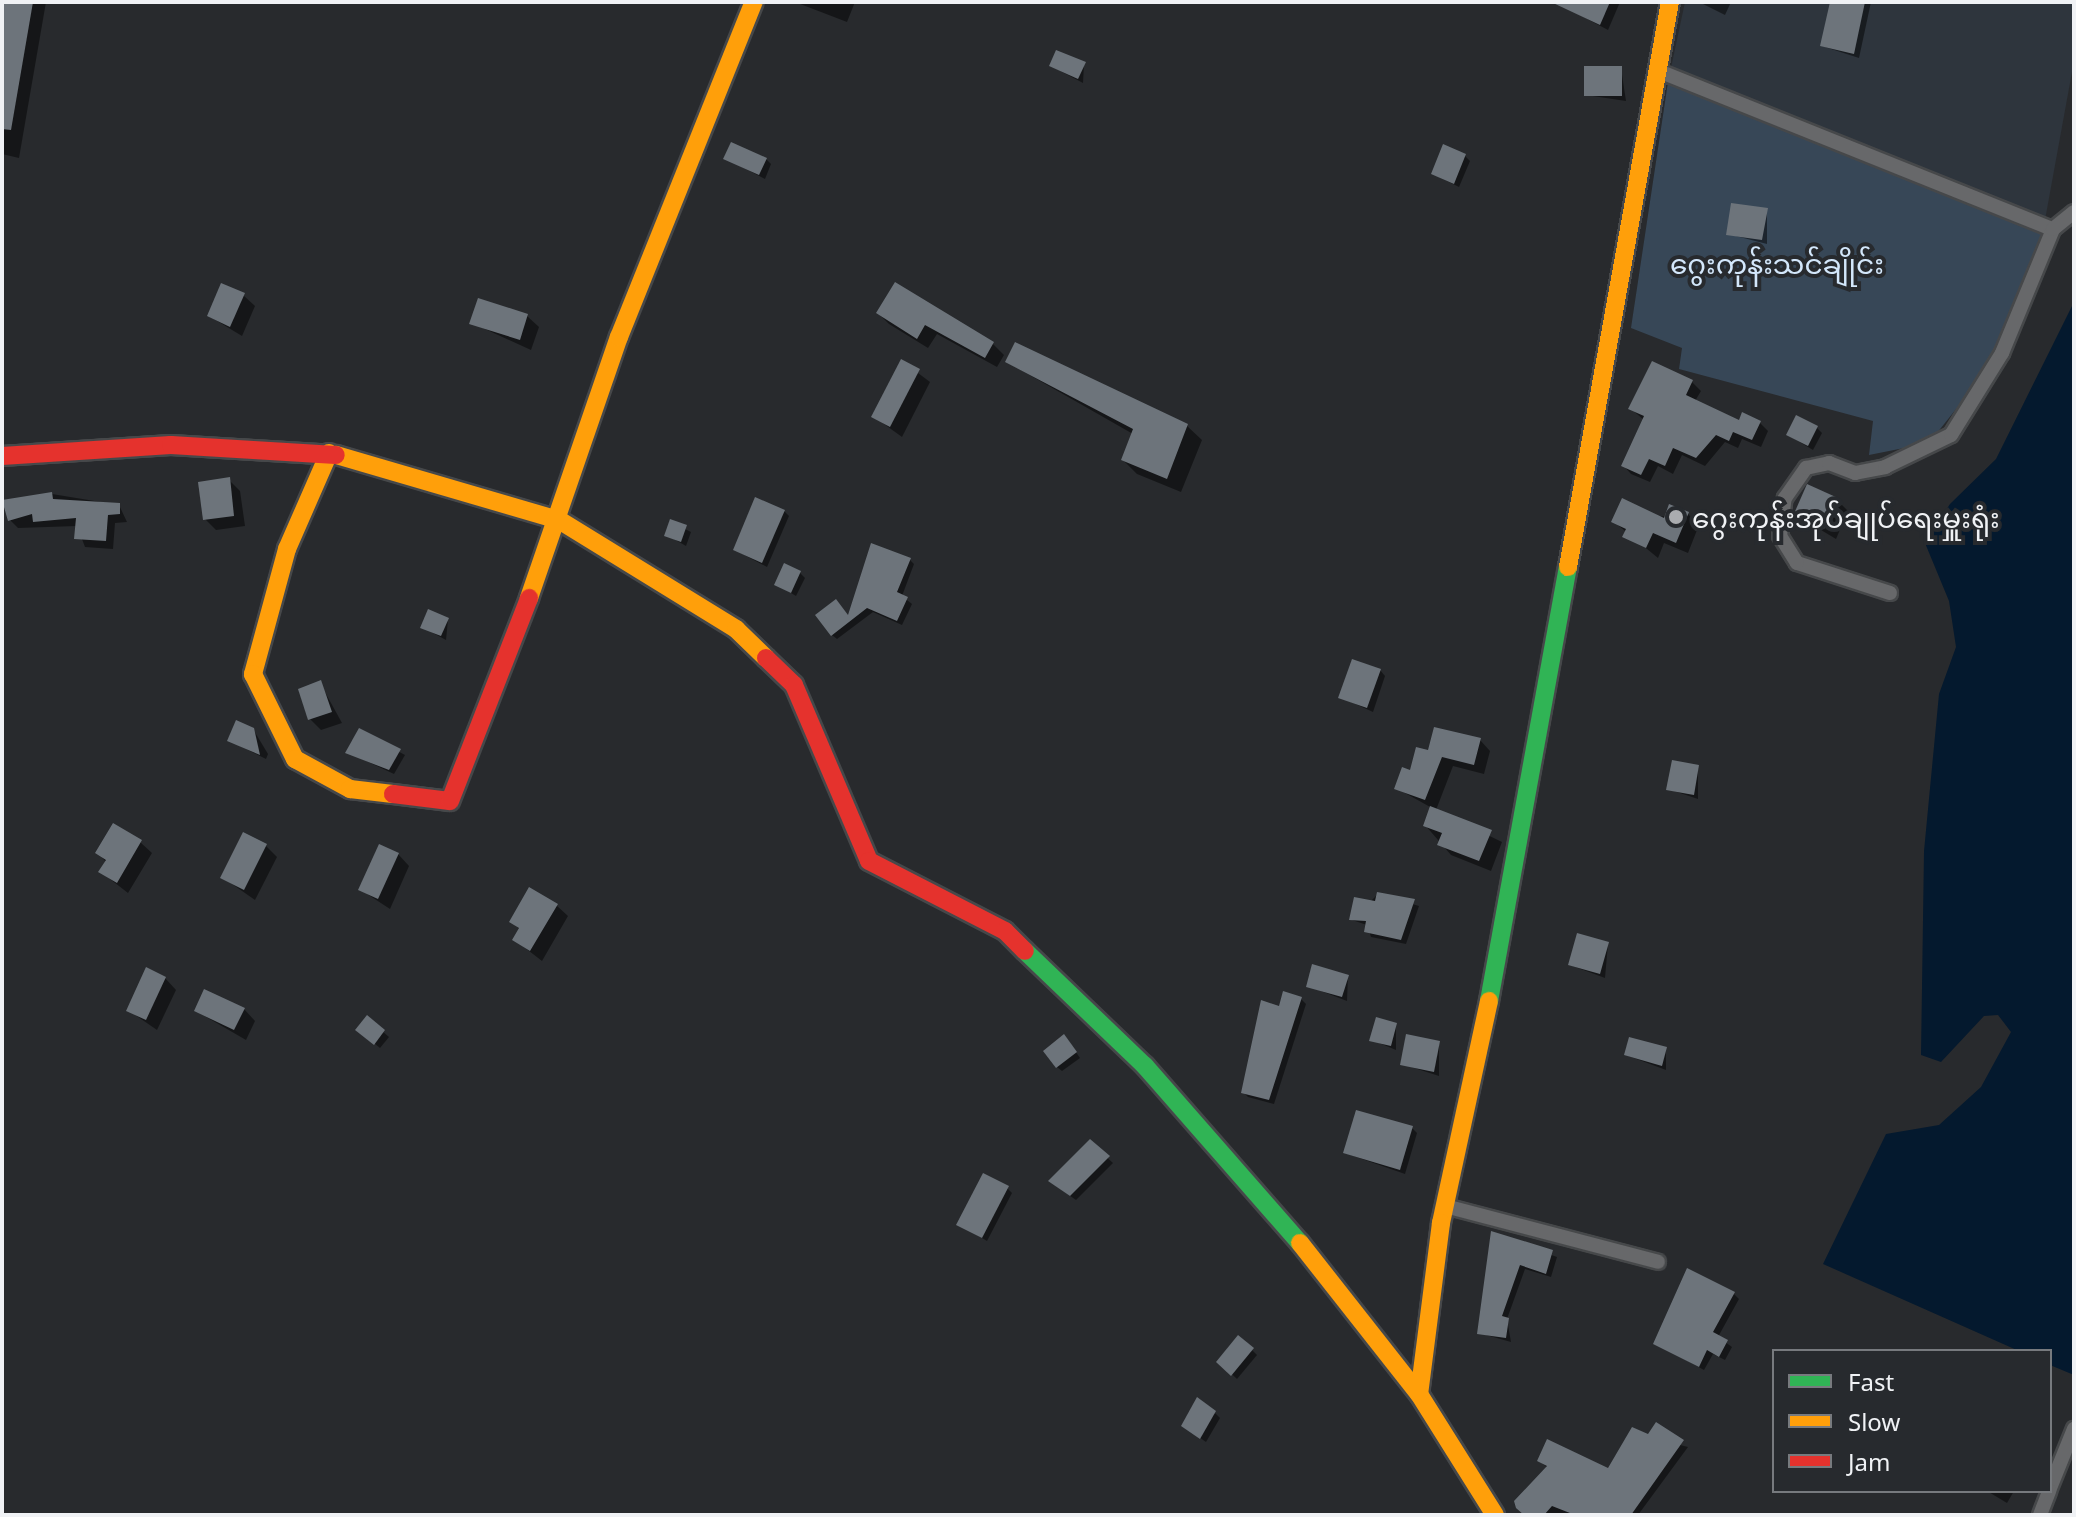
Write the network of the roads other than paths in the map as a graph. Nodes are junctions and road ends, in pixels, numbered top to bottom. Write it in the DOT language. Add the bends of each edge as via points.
graph roads {
  1 [pos="754,2"];
  2 [pos="1670,2"];
  3 [pos="1659,71"];
  4 [pos="2074,212"];
  5 [pos="2053,229"];
  6 [pos="329,453"];
  7 [pos="2,456"];
  8 [pos="559,520"];
  9 [pos="1890,593"];
  10 [pos="1445,1205"];
  11 [pos="1658,1262"];
  12 [pos="1419,1394"];
  13 [pos="2074,1429"];
  14 [pos="2052,1485"];
  15 [pos="2049,1493"];
  16 [pos="1495,1515"];
  17 [pos="2040,1515"];
  1 -- 8 [label="street" via="619,337"];
  2 -- 3 [label="street"];
  3 -- 5 [label="lane"];
  3 -- 10 [label="street" via="1487,1014"];
  4 -- 5 [label="lane"];
  5 -- 9 [label="lane" via="2002,353 1951,435 1885,467 1855,473 1829,463 1806,468 1785,498 1780,536 1797,563"];
  6 -- 7 [label="street" via="171,445"];
  6 -- 8 [label="street"];
  6 -- 8 [label="street" via="287,549 253,674 295,759 350,789 450,801"];
  8 -- 12 [label="street" via="736,629 794,685 869,861 1005,931 1134,1056 1288,1227"];
  10 -- 11 [label="lane"];
  10 -- 12 [label="street"];
  12 -- 16 [label="street"];
  13 -- 14 [label="lane"];
  15 -- 17 [label="lane"];
}
